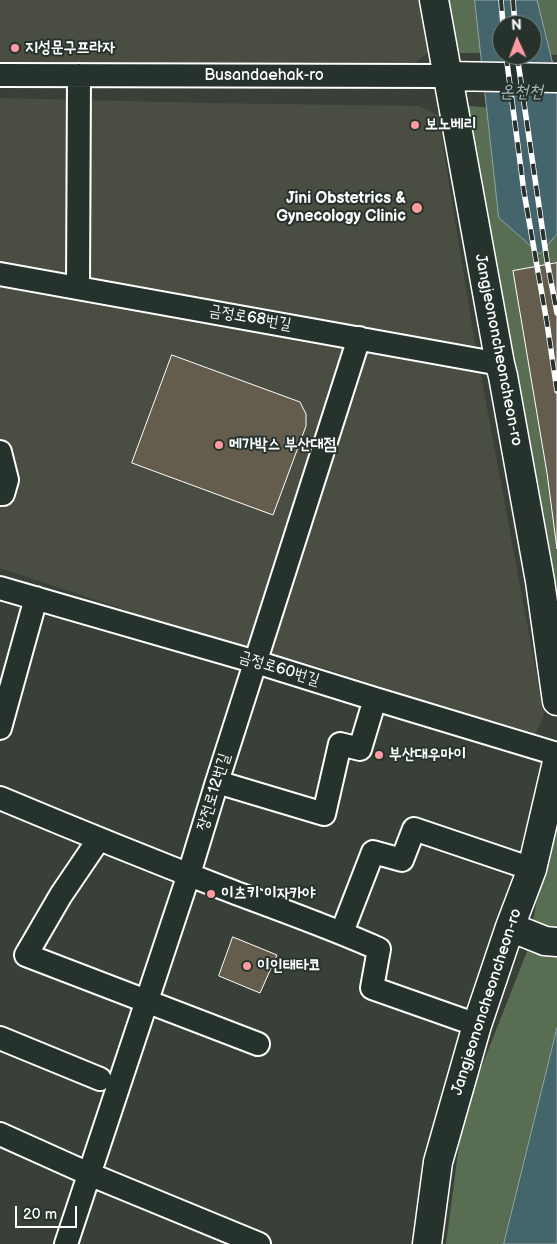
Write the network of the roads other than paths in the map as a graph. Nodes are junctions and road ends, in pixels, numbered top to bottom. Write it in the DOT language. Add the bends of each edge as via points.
graph roads {
  1 [pos="434,0"];
  2 [pos="0,75"];
  3 [pos="79,75"];
  4 [pos="448,76"];
  5 [pos="557,78"];
  6 [pos="0,274"];
  7 [pos="78,287"];
  8 [pos="360,338"];
  9 [pos="500,364"];
  10 [pos="0,452"];
  11 [pos="0,494"];
  12 [pos="0,588"];
  13 [pos="36,598"];
  14 [pos="256,662"];
  15 [pos="375,699"];
  16 [pos="557,701"];
  17 [pos="0,728"];
  18 [pos="557,754"];
  19 [pos="557,762"];
  20 [pos="217,782"];
  21 [pos="0,798"];
  22 [pos="99,839"];
  23 [pos="532,869"];
  24 [pos="189,874"];
  25 [pos="510,927"];
  26 [pos="342,932"];
  27 [pos="551,942"];
  28 [pos="146,1002"];
  29 [pos="476,1025"];
  30 [pos="0,1038"];
  31 [pos="258,1044"];
  32 [pos="100,1079"];
  33 [pos="0,1134"];
  34 [pos="89,1174"];
  35 [pos="66,1244"];
  36 [pos="259,1244"];
  37 [pos="427,1244"];
  1 -- 4 [label="main road, Jangjeononcheoncheon-ro"];
  2 -- 3 [label="street, Busandaehak-ro"];
  3 -- 4 [label="street, Busandaehak-ro"];
  3 -- 7 [label="street"];
  4 -- 5 [label="main road"];
  4 -- 9 [label="main road, Jangjeononcheoncheon-ro"];
  6 -- 7 [label="street, 금정로68번길"];
  7 -- 8 [label="street, 금정로68번길"];
  8 -- 9 [label="street, 금정로68번길"];
  8 -- 14 [label="street, 장전로12번길"];
  9 -- 16 [label="main road, Jangjeononcheoncheon-ro" via="540,581"];
  10 -- 11 [label="street" via="7,480 3,494"];
  12 -- 13 [label="street, 금정로60번길"];
  13 -- 14 [label="street, 금정로60번길"];
  13 -- 17 [label="street"];
  14 -- 15 [label="street, 금정로60번길"];
  14 -- 20 [label="street, 장전로12번길"];
  15 -- 18 [label="street, 금정로60번길"];
  15 -- 20 [label="street" via="360,750 340,744 324,814"];
  19 -- 23 [label="main road, Jangjeononcheoncheon-ro"];
  20 -- 24 [label="street, 장전로12번길"];
  21 -- 22 [label="street"];
  22 -- 24 [label="street"];
  22 -- 28 [label="street" via="60,895 26,955"];
  23 -- 25 [label="main road, Jangjeononcheoncheon-ro"];
  23 -- 26 [label="street" via="414,830 402,860 373,852"];
  24 -- 26 [label="street"];
  24 -- 28 [label="street, 장전로12번길"];
  25 -- 27 [label="main road"];
  25 -- 29 [label="main road, Jangjeononcheoncheon-ro"];
  26 -- 29 [label="street" via="379,949 372,988"];
  28 -- 31 [label="street"];
  28 -- 34 [label="street, 장전로12번길"];
  29 -- 37 [label="main road, Jangjeononcheoncheon-ro" via="438,1162"];
  30 -- 32 [label="street"];
  33 -- 34 [label="street"];
  34 -- 35 [label="street, 장전로12번길"];
  34 -- 36 [label="street"];
}
